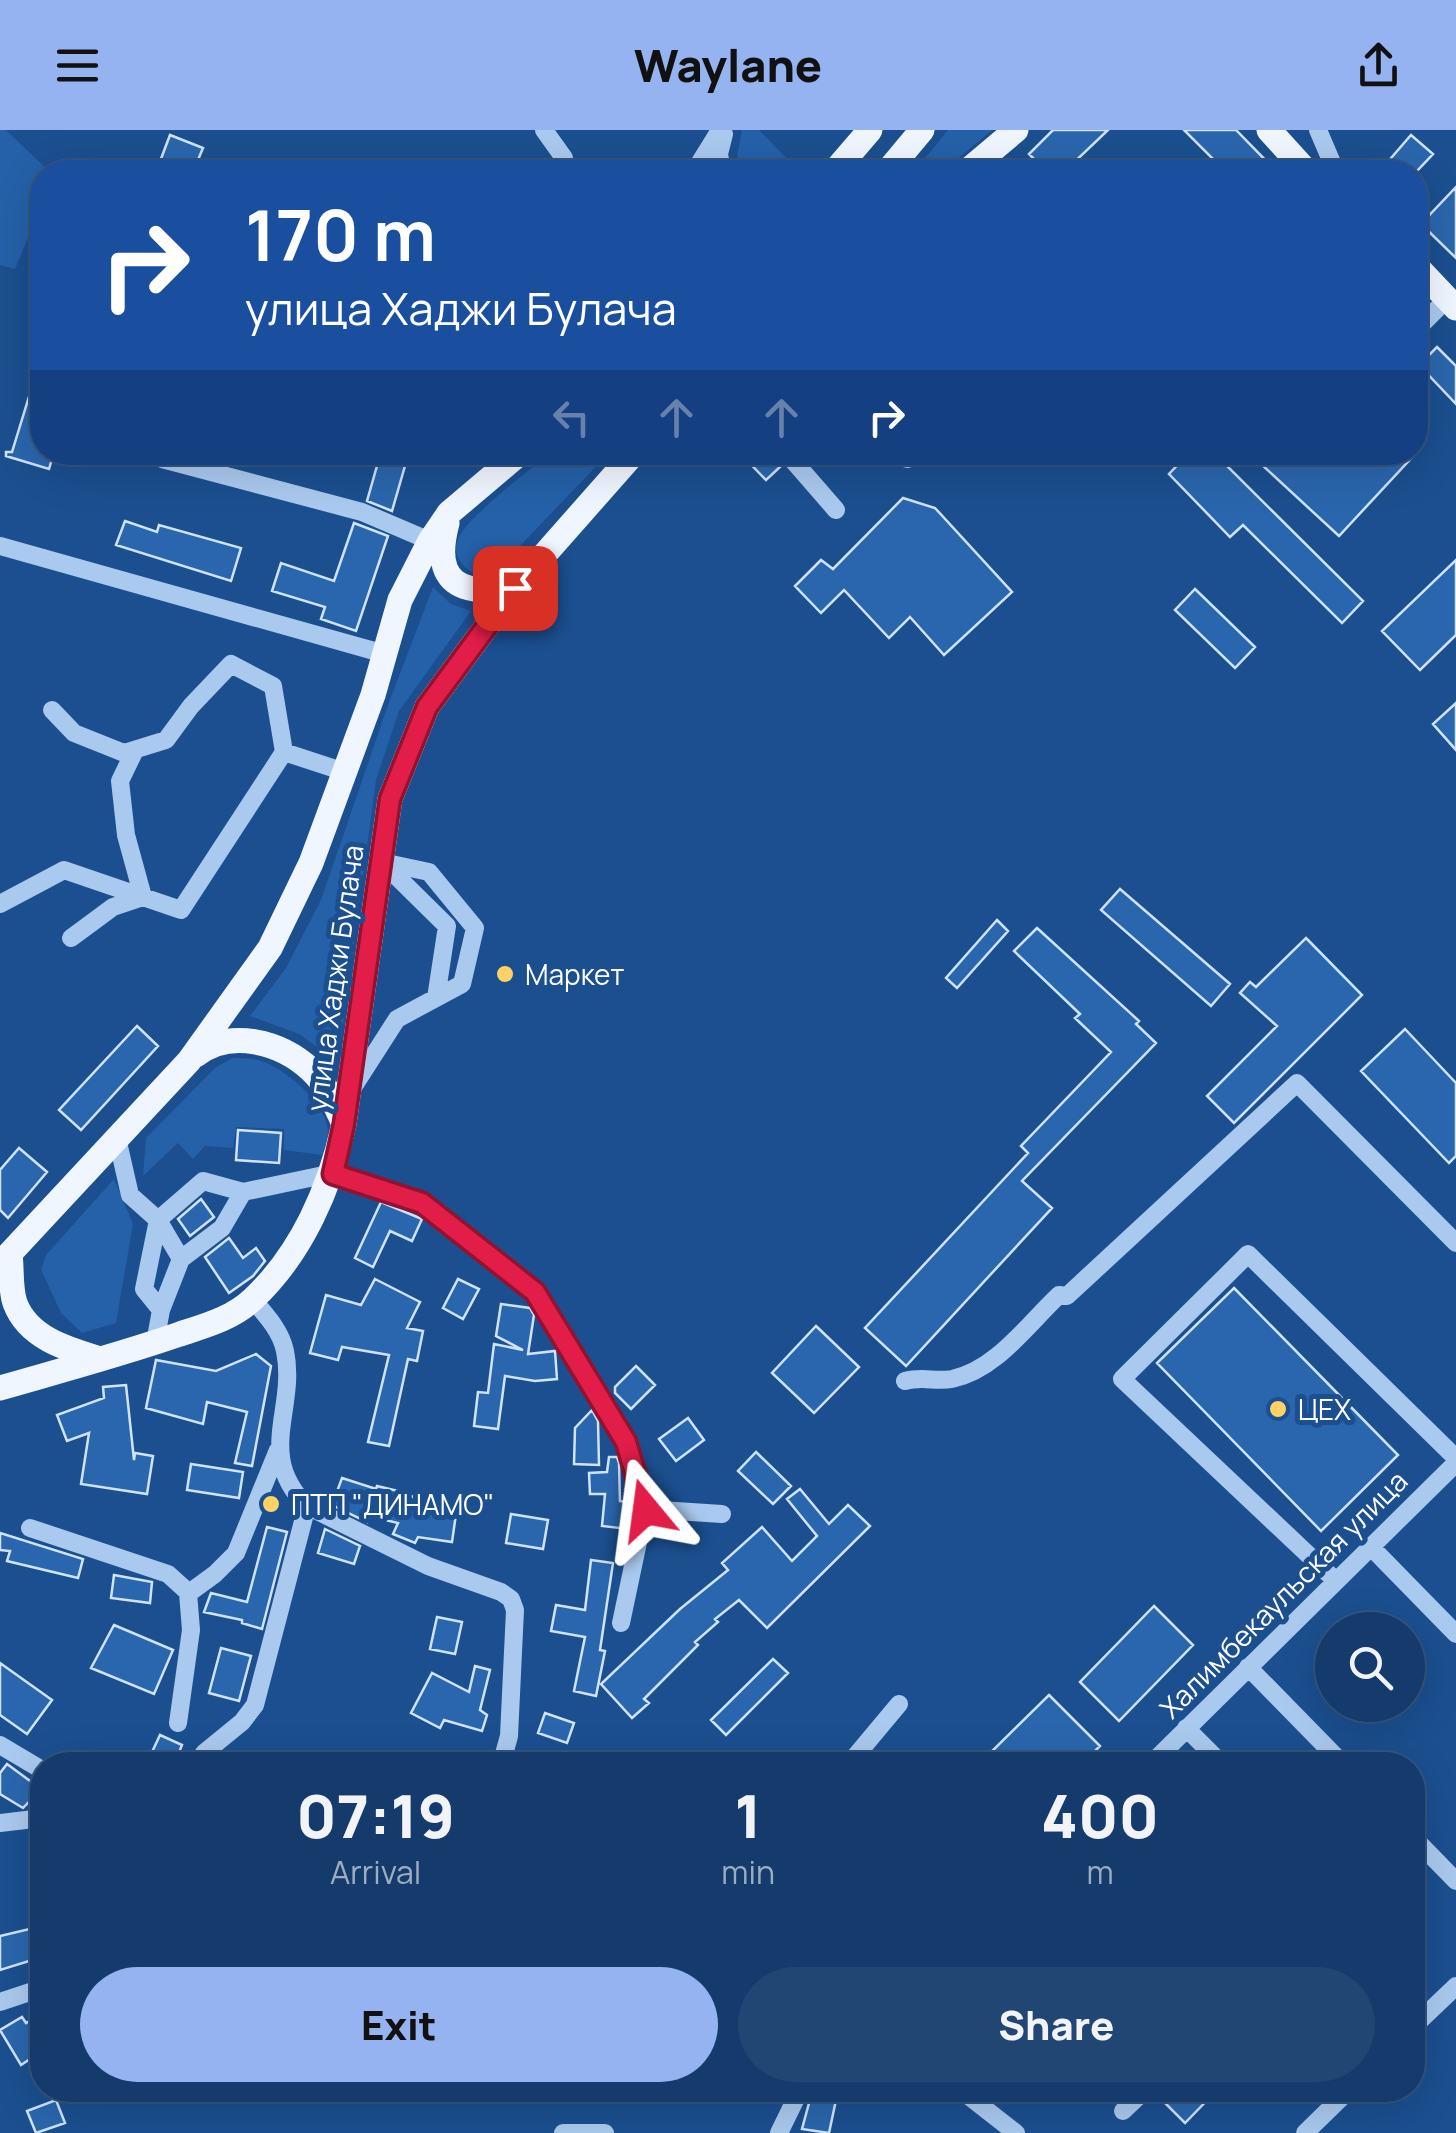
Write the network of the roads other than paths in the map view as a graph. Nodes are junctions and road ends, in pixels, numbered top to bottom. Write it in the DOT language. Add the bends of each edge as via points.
graph roads {
  1 [pos="544,130"];
  2 [pos="722,130"];
  3 [pos="870,130"];
  4 [pos="922,130"];
  5 [pos="1016,130"];
  6 [pos="1270,130"];
  7 [pos="1318,130"];
  8 [pos="564,160"];
  9 [pos="702,160"];
  10 [pos="720,160"];
  11 [pos="844,160"];
  12 [pos="897,160"];
  13 [pos="980,160"];
  14 [pos="1296,160"];
  15 [pos="1331,160"];
  16 [pos="1428,282"];
  17 [pos="1428,293"];
  18 [pos="1449,310"];
  19 [pos="185,465"];
  20 [pos="507,465"];
  21 [pos="624,465"];
  22 [pos="797,465"];
  23 [pos="836,510"];
  24 [pos="450,513"];
  25 [pos="430,541"];
  26 [pos="0,546"];
  27 [pos="515,588"];
  28 [pos="385,654"];
  29 [pos="52,710"];
  30 [pos="135,750"];
  31 [pos="284,752"];
  32 [pos="345,772"];
  33 [pos="382,862"];
  34 [pos="143,897"];
  35 [pos="0,904"];
  36 [pos="72,938"];
  37 [pos="436,998"];
  38 [pos="189,1061"];
  39 [pos="348,1094"];
  40 [pos="344,1124"];
  41 [pos="118,1138"];
  42 [pos="333,1174"];
  43 [pos="243,1192"];
  44 [pos="158,1220"];
  45 [pos="1456,1243"];
  46 [pos="5,1259"];
  47 [pos="181,1259"];
  48 [pos="253,1300"];
  49 [pos="161,1310"];
  50 [pos="155,1343"];
  51 [pos="100,1359"];
  52 [pos="905,1381"];
  53 [pos="0,1388"];
  54 [pos="278,1449"];
  55 [pos="1456,1460"];
  56 [pos="307,1506"];
  57 [pos="646,1510"];
  58 [pos="722,1514"];
  59 [pos="30,1528"];
  60 [pos="1370,1546"];
  61 [pos="1336,1580"];
  62 [pos="188,1593"];
  63 [pos="620,1623"];
  64 [pos="1456,1634"];
  65 [pos="1248,1666"];
  66 [pos="899,1704"];
  67 [pos="178,1723"];
  68 [pos="1186,1728"];
  69 [pos="0,1745"];
  70 [pos="205,1752"];
  71 [pos="505,1752"];
  72 [pos="859,1752"];
  73 [pos="1163,1752"];
  74 [pos="1210,1752"];
  75 [pos="1331,1752"];
  76 [pos="30,1763"];
  77 [pos="30,1819"];
  78 [pos="0,1823"];
  79 [pos="1425,1849"];
  80 [pos="1456,1881"];
  81 [pos="1456,1986"];
  82 [pos="30,1992"];
  83 [pos="0,2002"];
  84 [pos="1425,2016"];
  85 [pos="791,2102"];
  86 [pos="976,2102"];
  87 [pos="1132,2102"];
  88 [pos="1337,2102"];
  89 [pos="1123,2111"];
  90 [pos="563,2133"];
  91 [pos="605,2133"];
  92 [pos="780,2133"];
  93 [pos="1016,2133"];
  94 [pos="1305,2133"];
  1 -- 8 [label="street"];
  2 -- 9 [label="street"];
  2 -- 10 [label="street"];
  3 -- 11 [label="main road"];
  4 -- 12 [label="main road"];
  5 -- 13 [label="main road"];
  6 -- 14 [label="main road"];
  7 -- 15 [label="street"];
  16 -- 18 [label="main road"];
  17 -- 18 [label="main road"];
  19 -- 25 [label="street" via="362,512"];
  20 -- 24 [label="main road, улица Хаджи Булача"];
  21 -- 27 [label="main road, улица Хаджи Булача"];
  22 -- 23 [label="street"];
  24 -- 25 [label="main road, улица Хаджи Булача"];
  24 -- 27 [label="main road" via="441,547 458,584 470,591"];
  25 -- 28 [label="main road, улица Хаджи Булача" via="400,600"];
  26 -- 28 [label="street"];
  27 -- 33 [label="main road, улица Хаджи Булача" via="427,707 390,799"];
  28 -- 32 [label="main road, улица Хаджи Булача"];
  29 -- 30 [label="street" via="74,733 124,753"];
  30 -- 31 [label="street" via="166,740 231,664 274,686"];
  30 -- 34 [label="street" via="120,781"];
  31 -- 32 [label="street"];
  31 -- 34 [label="street" via="181,910"];
  32 -- 38 [label="main road, улица Хаджи Булача" via="270,948"];
  33 -- 37 [label="street" via="447,926"];
  33 -- 37 [label="street" via="429,872 475,928 462,984"];
  33 -- 39 [label="main road, улица Хаджи Булача"];
  34 -- 35 [label="street" via="64,870"];
  34 -- 36 [label="street" via="113,907"];
  37 -- 39 [label="street" via="397,1019"];
  38 -- 40 [label="main road" via="228,1041 265,1045 313,1071"];
  38 -- 41 [label="main road, улица Хаджи Булача"];
  39 -- 40 [label="main road, улица Хаджи Булача"];
  40 -- 42 [label="main road, улица Хаджи Булача"];
  41 -- 44 [label="street" via="130,1195"];
  41 -- 46 [label="main road, улица Хаджи Булача"];
  42 -- 43 [label="street"];
  42 -- 48 [label="main road, улица Хаджи Булача" via="292,1252"];
  42 -- 57 [label="street" via="422,1203 535,1292 626,1442"];
  43 -- 44 [label="street" via="203,1182"];
  43 -- 47 [label="street" via="222,1228"];
  44 -- 47 [label="street"];
  44 -- 49 [label="street" via="144,1289"];
  45 -- 52 [label="street" via="1296,1083 982,1369"];
  46 -- 51 [label="main road" via="15,1303 39,1336"];
  47 -- 49 [label="street"];
  48 -- 50 [label="main road, улица Хаджи Булача" via="224,1319"];
  48 -- 54 [label="street" via="285,1348"];
  49 -- 50 [label="street"];
  50 -- 51 [label="main road, улица Хаджи Булача"];
  51 -- 53 [label="main road, улица Хаджи Булача"];
  54 -- 56 [label="street" via="285,1476"];
  54 -- 62 [label="street" via="236,1553"];
  55 -- 60 [label="street, Халимбекаульская улица"];
  55 -- 61 [label="street" via="1248,1254 1122,1379"];
  56 -- 70 [label="street" via="255,1705"];
  56 -- 71 [label="street" via="511,1599"];
  57 -- 58 [label="street"];
  57 -- 63 [label="street"];
  59 -- 62 [label="street" via="168,1574"];
  60 -- 61 [label="street, Халимбекаульская улица"];
  60 -- 64 [label="street"];
  61 -- 65 [label="street, Халимбекаульская улица"];
  62 -- 67 [label="street" via="191,1630"];
  65 -- 68 [label="street, Халимбекаульская улица"];
  65 -- 75 [label="street"];
  66 -- 72 [label="street"];
  68 -- 73 [label="street, Халимбекаульская улица"];
  68 -- 74 [label="street"];
  69 -- 76 [label="street"];
  77 -- 78 [label="street"];
  79 -- 80 [label="street"];
  81 -- 84 [label="street"];
  82 -- 83 [label="street"];
  85 -- 92 [label="street"];
  86 -- 93 [label="street"];
  87 -- 89 [label="street"];
  88 -- 94 [label="street"];
  90 -- 91 [label="street"];
}
